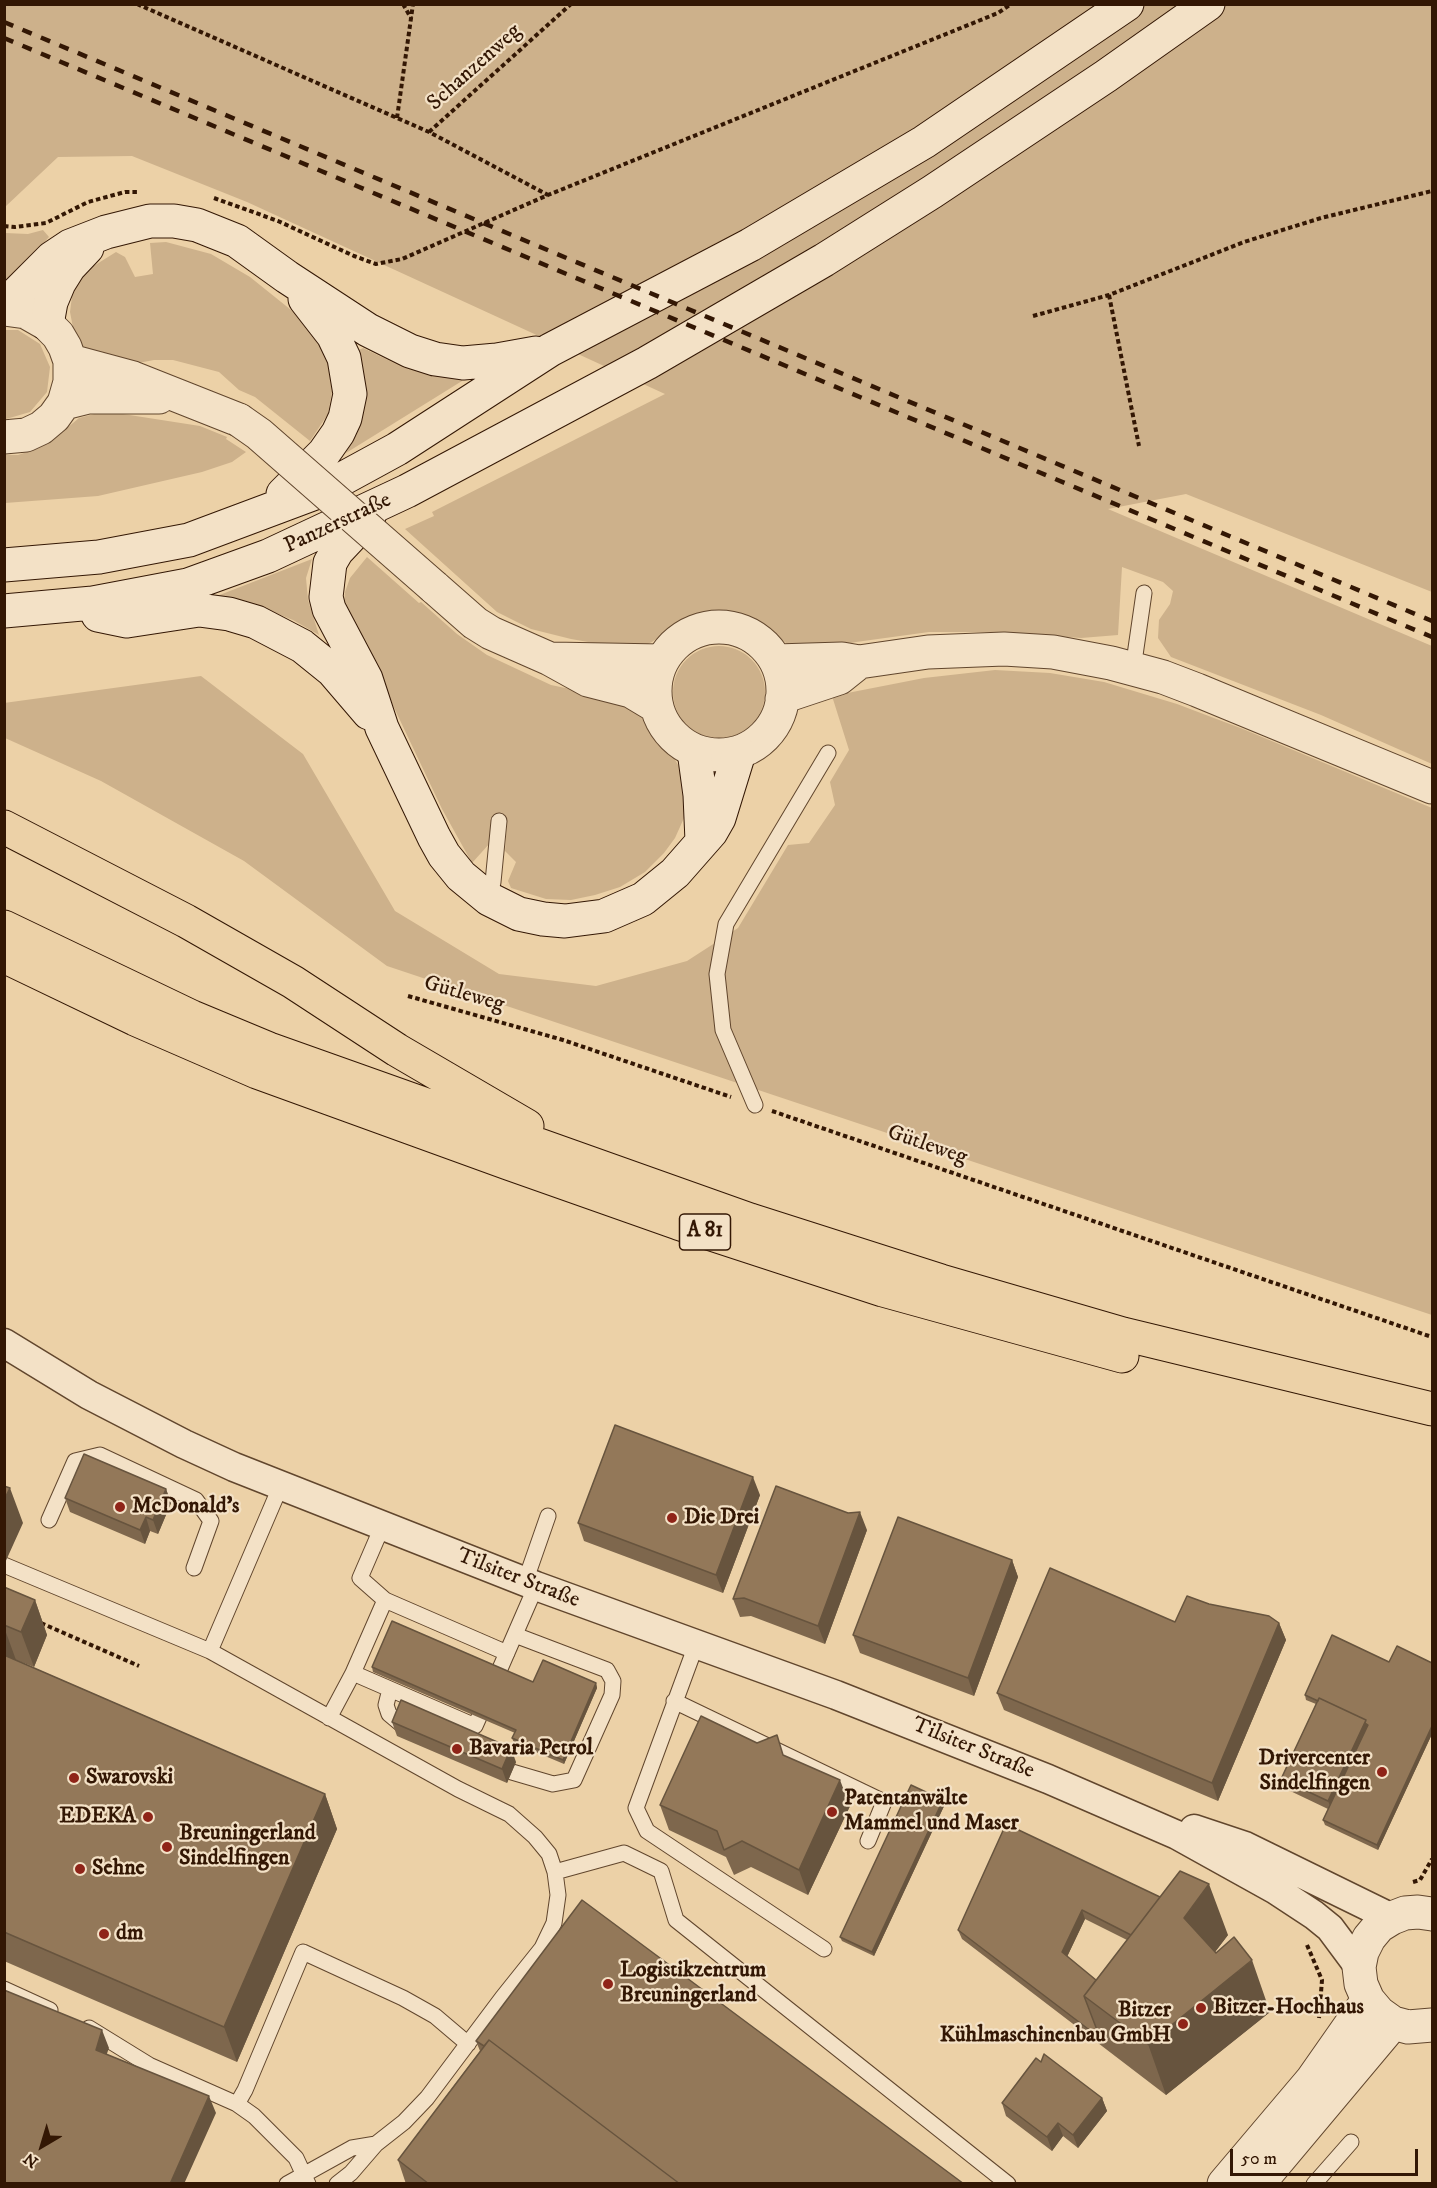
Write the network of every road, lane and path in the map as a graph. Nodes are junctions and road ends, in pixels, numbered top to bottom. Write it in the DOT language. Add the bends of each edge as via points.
graph roads {
  1 [pos="136,4"];
  2 [pos="403,4"];
  3 [pos="413,4"];
  4 [pos="571,4"];
  5 [pos="1011,4"];
  6 [pos="1127,4"];
  7 [pos="1208,4"];
  8 [pos="411,19"];
  9 [pos="397,118"];
  10 [pos="429,132"];
  11 [pos="1432,191"];
  12 [pos="148,192"];
  13 [pos="548,195"];
  14 [pos="210,197"];
  15 [pos="4,226"];
  16 [pos="106,232"];
  17 [pos="287,277"];
  18 [pos="1108,295"];
  19 [pos="4,308"];
  20 [pos="1033,316"];
  21 [pos="47,324"];
  22 [pos="550,350"];
  23 [pos="70,361"];
  24 [pos="182,397"];
  25 [pos="64,403"];
  26 [pos="4,437"];
  27 [pos="1139,446"];
  28 [pos="407,491"];
  29 [pos="265,513"];
  30 [pos="4,565"];
  31 [pos="1144,593"];
  32 [pos="50,607"];
  33 [pos="4,611"];
  34 [pos="550,659"];
  35 [pos="776,660"];
  36 [pos="661,661"];
  37 [pos="859,662"];
  38 [pos="1133,669"];
  39 [pos="782,699"];
  40 [pos="656,706"];
  41 [pos="382,728"];
  42 [pos="694,751"];
  43 [pos="739,753"];
  44 [pos="828,753"];
  45 [pos="1432,787"];
  46 [pos="498,821"];
  47 [pos="4,827"];
  48 [pos="702,842"];
  49 [pos="489,899"];
  50 [pos="4,927"];
  51 [pos="4,956"];
  52 [pos="408,996"];
  53 [pos="755,1105"];
  54 [pos="596,1167"];
  55 [pos="1432,1337"];
  56 [pos="4,1343"];
  57 [pos="1432,1408"];
  58 [pos="1432,1429"];
  59 [pos="281,1485"];
  60 [pos="548,1516"];
  61 [pos="49,1520"];
  62 [pos="382,1527"];
  63 [pos="4,1565"];
  64 [pos="194,1568"];
  65 [pos="530,1584"];
  66 [pos="385,1600"];
  67 [pos="36,1620"];
  68 [pos="515,1635"];
  69 [pos="696,1645"];
  70 [pos="210,1651"];
  71 [pos="507,1653"];
  72 [pos="139,1666"];
  73 [pos="499,1671"];
  74 [pos="353,1673"];
  75 [pos="390,1689"];
  76 [pos="674,1701"];
  77 [pos="479,1717"];
  78 [pos="329,1718"];
  79 [pos="401,1724"];
  80 [pos="512,1772"];
  81 [pos="1048,1779"];
  82 [pos="868,1841"];
  83 [pos="555,1872"];
  84 [pos="1432,1914"];
  85 [pos="1392,1918"];
  86 [pos="1304,1939"];
  87 [pos="824,1949"];
  88 [pos="1359,1966"];
  89 [pos="4,1989"];
  90 [pos="1368,2000"];
  91 [pos="1393,2022"];
  92 [pos="1432,2025"];
  93 [pos="1319,2026"];
  94 [pos="468,2044"];
  95 [pos="237,2104"];
  96 [pos="1351,2142"];
  97 [pos="376,2144"];
  98 [pos="306,2178"];
  99 [pos="287,2184"];
  100 [pos="337,2184"];
  101 [pos="1008,2184"];
  102 [pos="1224,2184"];
  103 [pos="1258,2184"];
  104 [pos="1314,2184"];
  1 -- 9 [label="path"];
  2 -- 8 [label="path"];
  3 -- 8 [label="path"];
  4 -- 10 [label="path, Schanzenweg"];
  5 -- 13 [label="path" via="998,13"];
  6 -- 22 [label="main road" via="924,142 750,245"];
  7 -- 28 [label="main road, Panzerstraße" via="876,228 756,302"];
  8 -- 9 [label="path"];
  9 -- 10 [label="path"];
  10 -- 13 [label="path"];
  11 -- 18 [label="path" via="1321,218 1244,242"];
  12 -- 15 [label="path" via="125,192 88,202 46,223"];
  13 -- 14 [label="path" via="402,259 376,264 278,221"];
  16 -- 17 [label="main road" via="150,221 197,225 237,241"];
  16 -- 19 [label="main road" via="58,253"];
  16 -- 21 [label="main road" via="69,267 51,302"];
  17 -- 22 [label="main road" via="368,330 410,351 435,358 464,363"];
  17 -- 29 [label="main road" via="333,335 344,358 350,393 345,418 324,453"];
  18 -- 20 [label="path"];
  18 -- 27 [label="path"];
  19 -- 21 [label="main road" via="26,312"];
  21 -- 23 [label="main road" via="58,334"];
  22 -- 29 [label="main road" via="397,449 320,491"];
  23 -- 24 [label="main road" via="133,378"];
  23 -- 25 [label="main road"];
  24 -- 25 [label="main road" via="88,397"];
  24 -- 34 [label="main road, bridge" via="239,420 260,434 476,623"];
  25 -- 26 [label="main road" via="41,428 26,435"];
  28 -- 32 [label="main road, Panzerstraße" via="268,556 188,585 134,597"];
  28 -- 41 [label="main road" via="355,530 337,551 327,577 329,609 366,679"];
  29 -- 30 [label="main road" via="189,540 99,557"];
  31 -- 38 [label="lane"];
  32 -- 33 [label="main road, Panzerstraße"];
  32 -- 41 [label="main road" via="127,621 199,610 256,622 302,645 333,671"];
  34 -- 36 [label="main road"];
  34 -- 40 [label="main road" via="588,680 631,692"];
  35 -- 36 [label="main road" via="746,632 718,626 705,627 679,639"];
  35 -- 37 [label="main road"];
  35 -- 39 [label="main road" via="783,682"];
  36 -- 40 [label="main road" via="654,681"];
  37 -- 38 [label="main road" via="928,652 1004,650 1053,652"];
  37 -- 39 [label="main road" via="839,678"];
  38 -- 45 [label="main road" via="1197,690"];
  39 -- 43 [label="main road" via="774,725 759,742"];
  40 -- 42 [label="main road" via="662,723 676,740"];
  41 -- 49 [label="main road" via="444,855 461,876"];
  42 -- 43 [label="main road" via="716,756"];
  42 -- 48 [label="main road"];
  43 -- 48 [label="main road" via="719,818"];
  44 -- 53 [label="lane" via="726,924 717,974 723,1030"];
  46 -- 49 [label="lane"];
  47 -- 54 [label="highway" via="186,921 293,982 397,1050"];
  48 -- 49 [label="main road" via="675,873 643,899 604,916 543,920 519,914"];
  50 -- 54 [label="highway, A 81" via="268,1050"];
  51 -- 58 [label="highway, A 81" via="257,1072 678,1223 883,1290 1100,1351"];
  52 -- 53 [label="path, Gütleweg" via="563,1040"];
  53 -- 55 [label="path, Gütleweg"];
  54 -- 57 [label="highway, A 81" via="885,1263 1123,1334"];
  56 -- 59 [label="street, Tilsiter Straße" via="89,1395 173,1439"];
  59 -- 62 [label="street, Tilsiter Straße"];
  59 -- 70 [label="lane"];
  60 -- 65 [label="lane"];
  61 -- 64 [label="lane" via="75,1461 100,1455 196,1500 212,1521"];
  62 -- 65 [label="street, Tilsiter Straße"];
  62 -- 66 [label="lane" via="360,1578"];
  63 -- 70 [label="lane"];
  65 -- 68 [label="lane"];
  65 -- 69 [label="street, Tilsiter Straße"];
  66 -- 71 [label="lane"];
  66 -- 74 [label="lane"];
  67 -- 72 [label="path"];
  68 -- 71 [label="lane"];
  68 -- 80 [label="lane" via="607,1670 613,1681 612,1695 574,1780 553,1784"];
  69 -- 76 [label="lane"];
  69 -- 81 [label="street, Tilsiter Straße" via="836,1695"];
  70 -- 78 [label="lane"];
  71 -- 73 [label="lane"];
  74 -- 75 [label="lane"];
  74 -- 78 [label="lane"];
  75 -- 77 [label="lane" via="475,1726"];
  75 -- 79 [label="lane" via="386,1705 389,1714"];
  76 -- 82 [label="lane" via="884,1802"];
  76 -- 87 [label="lane" via="636,1808 647,1831"];
  78 -- 83 [label="lane" via="508,1814 549,1854"];
  81 -- 85 [label="street, Tilsiter Straße" via="1245,1846"];
  81 -- 88 [label="street, Tilsiter Straße" via="1177,1835 1276,1890 1330,1928"];
  83 -- 94 [label="lane" via="558,1895 554,1923 542,1948"];
  83 -- 101 [label="lane" via="624,1853 662,1871 676,1920"];
  84 -- 85 [label="main road" via="1405,1913"];
  85 -- 88 [label="main road" via="1369,1938"];
  86 -- 93 [label="path" via="1322,1980"];
  88 -- 90 [label="main road"];
  89 -- 95 [label="lane" via="72,2020 149,2065"];
  90 -- 91 [label="main road"];
  90 -- 102 [label="main road" via="1312,2080"];
  91 -- 92 [label="main road" via="1408,2027"];
  91 -- 103 [label="main road"];
  94 -- 95 [label="lane" via="435,2016 403,1998 303,1952"];
  94 -- 97 [label="lane" via="427,2098"];
  95 -- 98 [label="lane" via="296,2158"];
  96 -- 104 [label="lane"];
  97 -- 98 [label="lane" via="351,2148"];
  97 -- 100 [label="lane"];
  98 -- 99 [label="lane"];
}
